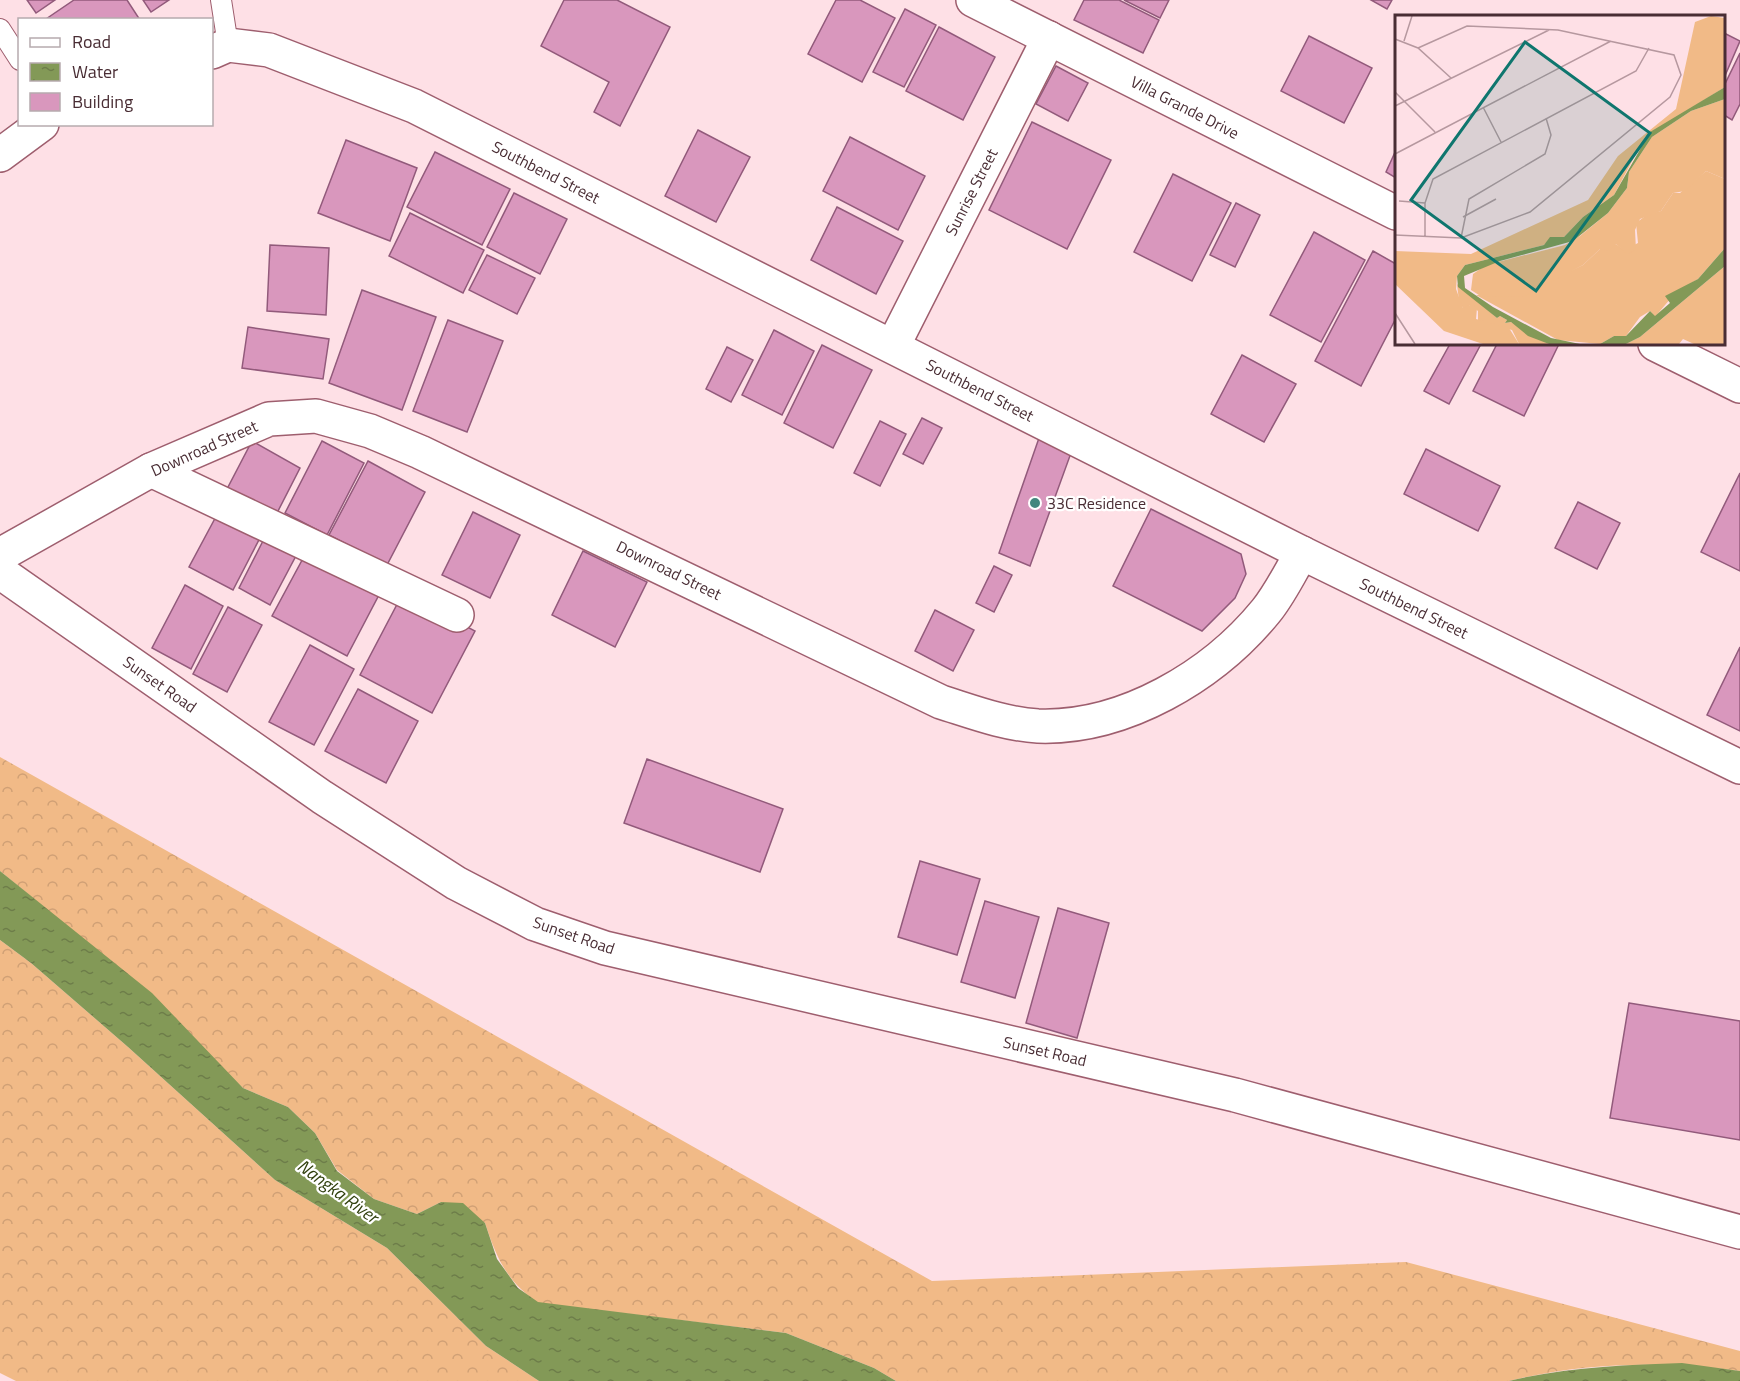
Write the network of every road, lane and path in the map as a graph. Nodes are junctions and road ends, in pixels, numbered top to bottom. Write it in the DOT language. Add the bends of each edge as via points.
graph roads {
  1 [pos="221,0"];
  2 [pos="973,0"];
  3 [pos="0,29"];
  4 [pos="1049,38"];
  5 [pos="220,48"];
  6 [pos="18,57"];
  7 [pos="39,126"];
  8 [pos="0,155"];
  9 [pos="1395,212"];
  10 [pos="893,345"];
  11 [pos="1657,345"];
  12 [pos="1740,386"];
  13 [pos="152,470"];
  14 [pos="1302,553"];
  15 [pos="0,555"];
  16 [pos="0,572"];
  17 [pos="457,615"];
  18 [pos="1740,766"];
  19 [pos="1740,1232"];
  1 -- 5 [label="lane"];
  2 -- 4 [label="street, Villa Grande Drive"];
  3 -- 6 [label="lane"];
  4 -- 9 [label="street, Villa Grande Drive"];
  4 -- 10 [label="street, Sunrise Street"];
  5 -- 10 [label="street, Southbend Street" via="269,50 414,106"];
  7 -- 8 [label="street"];
  10 -- 14 [label="street, Southbend Street"];
  11 -- 12 [label="street"];
  13 -- 14 [label="street, Downroad Street" via="269,419 316,416 370,431 941,702 995,720 1038,726 1086,724 1130,710 1205,668 1238,642 1267,610"];
  13 -- 15 [label="street, Downroad Street"];
  13 -- 17 [label="street"];
  14 -- 18 [label="street, Southbend Street"];
  16 -- 19 [label="street, Sunset Road" via="322,797 456,883 535,924 605,948 1235,1095"];
}
